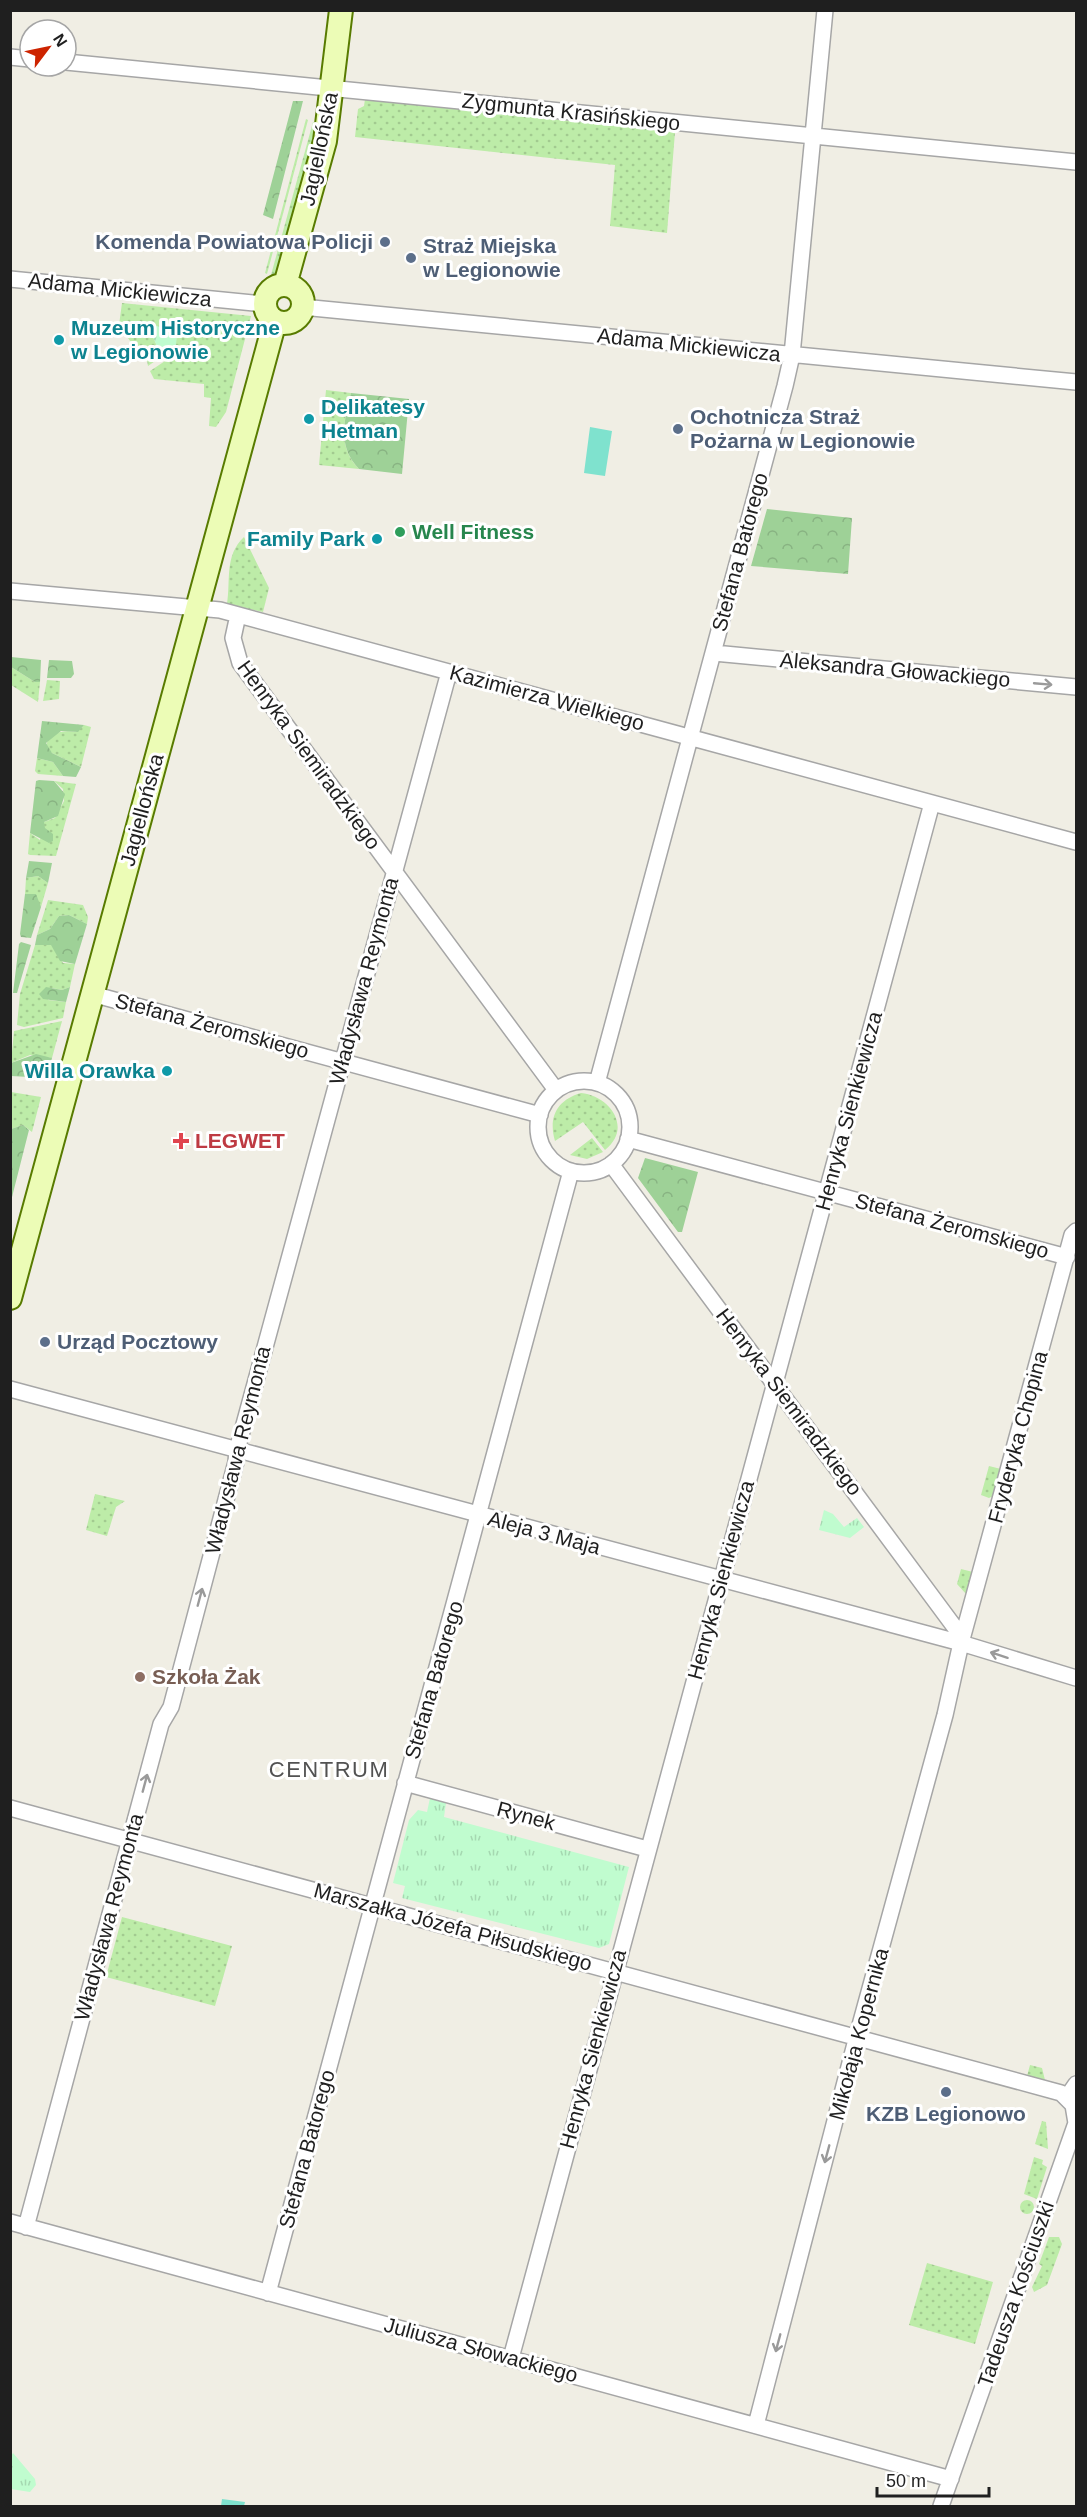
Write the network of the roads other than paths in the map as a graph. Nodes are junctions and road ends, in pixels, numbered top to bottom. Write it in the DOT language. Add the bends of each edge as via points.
graph roads {
  1 [pos="341,10"];
  2 [pos="825,10"];
  3 [pos="78,63"];
  4 [pos="333,87"];
  5 [pos="813,137"];
  6 [pos="1077,162"];
  7 [pos="10,279"];
  8 [pos="285,285"];
  9 [pos="302,307"];
  10 [pos="270,313"];
  11 [pos="792,355"];
  12 [pos="1077,382"];
  13 [pos="10,591"];
  14 [pos="197,608"];
  15 [pos="238,615"];
  16 [pos="714,653"];
  17 [pos="449,672"];
  18 [pos="1077,687"];
  19 [pos="691,736"];
  20 [pos="932,802"];
  21 [pos="1077,842"];
  22 [pos="394,871"];
  23 [pos="92,994"];
  24 [pos="342,1062"];
  25 [pos="597,1083"];
  26 [pos="556,1090"];
  27 [pos="540,1115"];
  28 [pos="628,1139"];
  29 [pos="611,1164"];
  30 [pos="571,1171"];
  31 [pos="827,1192"];
  32 [pos="1077,1231"];
  33 [pos="1067,1257"];
  34 [pos="10,1298"];
  35 [pos="775,1382"];
  36 [pos="10,1389"];
  37 [pos="237,1450"];
  38 [pos="479,1516"];
  39 [pos="721,1581"];
  40 [pos="961,1643"];
  41 [pos="1077,1678"];
  42 [pos="405,1783"];
  43 [pos="10,1808"];
  44 [pos="129,1839"];
  45 [pos="647,1849"];
  46 [pos="373,1905"];
  47 [pos="615,1971"];
  48 [pos="857,2036"];
  49 [pos="1077,2084"];
  50 [pos="1067,2097"];
  51 [pos="18,2224"];
  52 [pos="268,2293"];
  53 [pos="511,2358"];
  54 [pos="756,2425"];
  55 [pos="951,2478"];
  56 [pos="941,2506"];
  1 -- 4 [label="street, Jagiellońska"];
  2 -- 5 [label="street, Stefana Batorego"];
  3 -- 4 [label="street, Zygmunta Krasińskiego"];
  4 -- 5 [label="street, Zygmunta Krasińskiego"];
  4 -- 8 [label="street, Jagiellońska" via="325,141"];
  5 -- 6 [label="street, Zygmunta Krasińskiego"];
  5 -- 11 [label="street, Stefana Batorego"];
  7 -- 10 [label="street, Adama Mickiewicza"];
  8 -- 9 [label="street" via="298,292"];
  8 -- 10 [label="street" via="271,290"];
  9 -- 10 [label="street" via="290,322"];
  9 -- 11 [label="street, Adama Mickiewicza"];
  10 -- 14 [label="street, Jagiellońska"];
  11 -- 12 [label="street, Adama Mickiewicza"];
  11 -- 16 [label="street, Stefana Batorego"];
  13 -- 14 [label="street, Kazimierza Wielkiego"];
  14 -- 15 [label="street, Kazimierza Wielkiego"];
  14 -- 23 [label="street, Jagiellońska"];
  15 -- 17 [label="street, Kazimierza Wielkiego"];
  15 -- 22 [label="street, Henryka Siemiradzkiego" via="233,638 240,663"];
  16 -- 18 [label="street, Aleksandra Głowackiego, one-way"];
  16 -- 19 [label="street, Stefana Batorego"];
  17 -- 19 [label="street, Kazimierza Wielkiego"];
  17 -- 22 [label="street, Władysława Reymonta"];
  19 -- 20 [label="street, Kazimierza Wielkiego"];
  19 -- 25 [label="street, Stefana Batorego"];
  20 -- 21 [label="street, Kazimierza Wielkiego"];
  20 -- 31 [label="street, Henryka Sienkiewicza"];
  22 -- 24 [label="street, Władysława Reymonta"];
  22 -- 26 [label="street, Henryka Siemiradzkiego"];
  23 -- 24 [label="street, Stefana Żeromskiego"];
  23 -- 34 [label="street, Jagiellońska"];
  24 -- 27 [label="street, Stefana Żeromskiego"];
  24 -- 37 [label="street, Władysława Reymonta"];
  25 -- 26 [label="street" via="583,1081"];
  25 -- 28 [label="street" via="615,1094 627,1111"];
  26 -- 27 [label="street"];
  27 -- 30 [label="street" via="538,1129 548,1155"];
  28 -- 29 [label="street"];
  28 -- 31 [label="street, Stefana Żeromskiego"];
  29 -- 30 [label="street" via="585,1173"];
  29 -- 35 [label="street, Henryka Siemiradzkiego"];
  30 -- 38 [label="street, Stefana Batorego"];
  31 -- 33 [label="street, Stefana Żeromskiego"];
  31 -- 35 [label="street, Henryka Sienkiewicza"];
  32 -- 33 [label="street, Fryderyka Chopina" via="1072,1235"];
  33 -- 40 [label="street, Fryderyka Chopina"];
  35 -- 39 [label="street, Henryka Sienkiewicza"];
  35 -- 40 [label="street, Henryka Siemiradzkiego" via="956,1629"];
  36 -- 37 [label="street, Aleja 3 Maja"];
  37 -- 38 [label="street, Aleja 3 Maja"];
  44 -- 37 [label="street, Władysława Reymonta, one-way" via="161,1724 169,1714"];
  38 -- 39 [label="street, Aleja 3 Maja"];
  38 -- 42 [label="street, Stefana Batorego"];
  39 -- 40 [label="street, Aleja 3 Maja"];
  39 -- 45 [label="street, Henryka Sienkiewicza"];
  41 -- 40 [label="street, Aleja 3 Maja, one-way"];
  40 -- 48 [label="street, Mikołaja Kopernika"];
  42 -- 45 [label="street, Rynek"];
  42 -- 46 [label="street, Stefana Batorego"];
  43 -- 44 [label="street, Marszałka Józefa Piłsudskiego"];
  44 -- 46 [label="street, Marszałka Józefa Piłsudskiego"];
  44 -- 51 [label="street, Władysława Reymonta"];
  45 -- 47 [label="street, Henryka Sienkiewicza"];
  46 -- 47 [label="street, Marszałka Józefa Piłsudskiego"];
  46 -- 52 [label="street, Stefana Batorego"];
  47 -- 48 [label="street, Marszałka Józefa Piłsudskiego"];
  47 -- 53 [label="street, Henryka Sienkiewicza"];
  48 -- 50 [label="street, Marszałka Józefa Piłsudskiego" via="1048,2088"];
  48 -- 54 [label="street, Mikołaja Kopernika, one-way"];
  49 -- 50 [label="street"];
  50 -- 55 [label="street, Tadeusza Kościuszki" via="1075,2113 1073,2131"];
  51 -- 52 [label="street, Juliusza Słowackiego"];
  52 -- 53 [label="street, Juliusza Słowackiego"];
  53 -- 54 [label="street, Juliusza Słowackiego"];
  54 -- 55 [label="street, Juliusza Słowackiego"];
  55 -- 56 [label="street, Tadeusza Kościuszki"];
}
